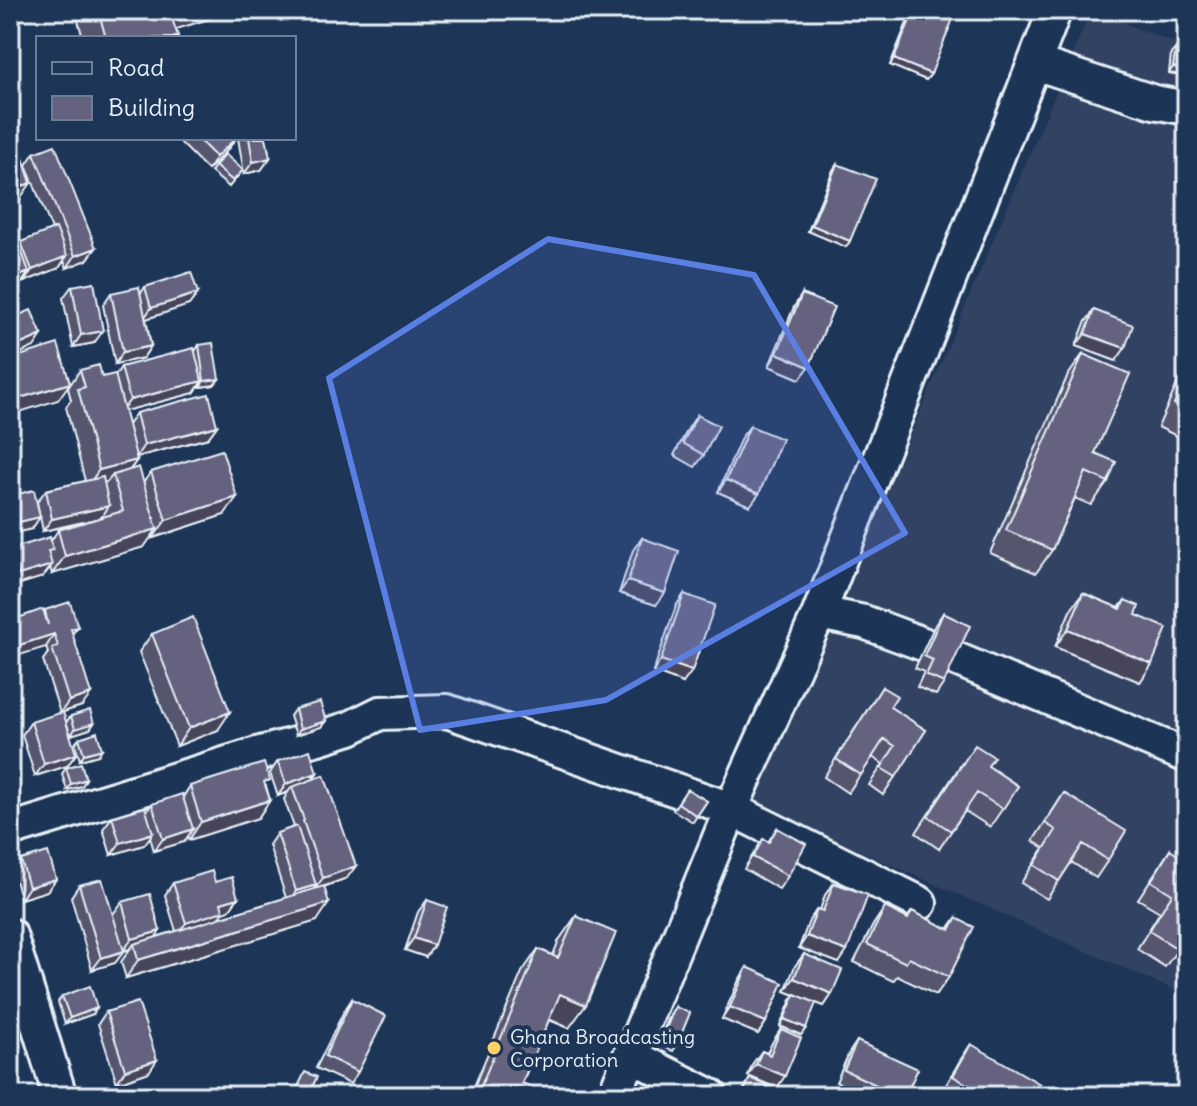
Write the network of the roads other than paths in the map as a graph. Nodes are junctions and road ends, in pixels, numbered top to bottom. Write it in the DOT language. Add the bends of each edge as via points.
graph roads {
  1 [pos="1055,10"];
  2 [pos="1035,63"];
  3 [pos="1187,108"];
  4 [pos="819,613"];
  5 [pos="923,644"];
  6 [pos="956,659"];
  7 [pos="1187,756"];
  8 [pos="731,809"];
  9 [pos="10,830"];
  10 [pos="920,903"];
  11 [pos="10,935"];
  12 [pos="630,1055"];
  13 [pos="60,1096"];
  14 [pos="614,1096"];
  15 [pos="711,1096"];
  1 -- 2 [label="street"];
  2 -- 3 [label="street"];
  2 -- 4 [label="street"];
  4 -- 5 [label="street" via="864,622"];
  4 -- 8 [label="street"];
  6 -- 7 [label="street"];
  8 -- 9 [label="street" via="447,711 410,710 380,713 350,728"];
  8 -- 10 [label="street"];
  8 -- 12 [label="street"];
  11 -- 13 [label="street"];
  12 -- 14 [label="street"];
  12 -- 15 [label="street"];
}
